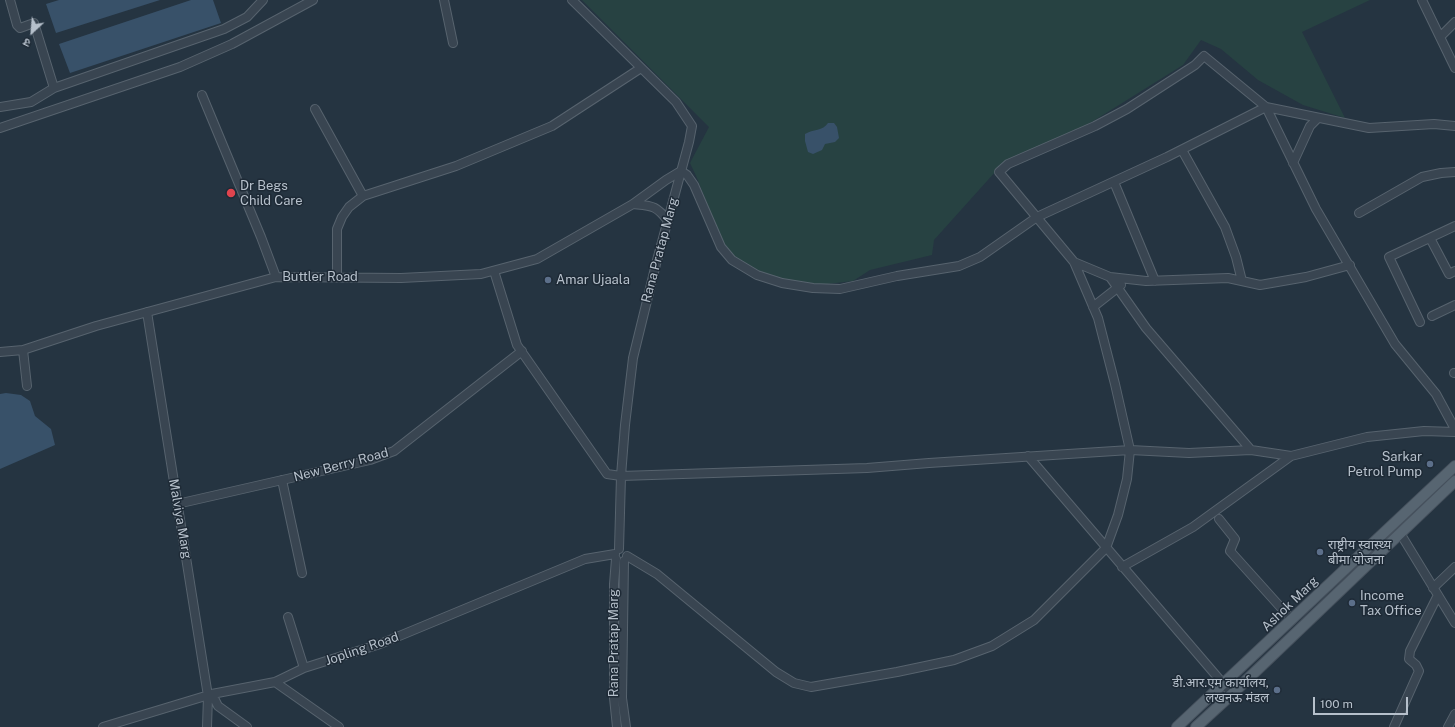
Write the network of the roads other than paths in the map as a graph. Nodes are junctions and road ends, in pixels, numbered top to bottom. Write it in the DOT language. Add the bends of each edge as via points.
graph roads {
  1 [pos="10,0"];
  2 [pos="263,0"];
  3 [pos="313,0"];
  4 [pos="444,0"];
  5 [pos="572,0"];
  6 [pos="1422,0"];
  7 [pos="1455,22"];
  8 [pos="1440,37"];
  9 [pos="453,43"];
  10 [pos="641,68"];
  11 [pos="1455,68"];
  12 [pos="54,88"];
  13 [pos="202,95"];
  14 [pos="0,107"];
  15 [pos="1266,107"];
  16 [pos="315,109"];
  17 [pos="1318,118"];
  18 [pos="1455,126"];
  19 [pos="0,128"];
  20 [pos="1182,150"];
  21 [pos="1293,163"];
  22 [pos="681,171"];
  23 [pos="1455,172"];
  24 [pos="1114,182"];
  25 [pos="363,196"];
  26 [pos="633,204"];
  27 [pos="1359,213"];
  28 [pos="1037,217"];
  29 [pos="668,221"];
  30 [pos="1455,226"];
  31 [pos="1430,238"];
  32 [pos="1074,262"];
  33 [pos="1350,265"];
  34 [pos="494,271"];
  35 [pos="1455,272"];
  36 [pos="276,277"];
  37 [pos="337,277"];
  38 [pos="1110,277"];
  39 [pos="1130,279"];
  40 [pos="1155,281"];
  41 [pos="1242,281"];
  42 [pos="1117,287"];
  43 [pos="1455,305"];
  44 [pos="1093,307"];
  45 [pos="147,312"];
  46 [pos="1432,316"];
  47 [pos="1420,322"];
  48 [pos="23,350"];
  49 [pos="522,351"];
  50 [pos="0,352"];
  51 [pos="27,386"];
  52 [pos="1455,429"];
  53 [pos="1455,432"];
  54 [pos="1130,450"];
  55 [pos="1251,450"];
  56 [pos="1028,456"];
  57 [pos="1291,456"];
  58 [pos="1455,466"];
  59 [pos="621,476"];
  60 [pos="282,480"];
  61 [pos="1455,481"];
  62 [pos="178,504"];
  63 [pos="1219,519"];
  64 [pos="1400,533"];
  65 [pos="1106,548"];
  66 [pos="620,556"];
  67 [pos="1122,567"];
  68 [pos="1455,567"];
  69 [pos="302,573"];
  70 [pos="1435,591"];
  71 [pos="288,617"];
  72 [pos="1292,620"];
  73 [pos="1455,623"];
  74 [pos="304,668"];
  75 [pos="275,682"];
  76 [pos="1223,685"];
  77 [pos="1232,694"];
  78 [pos="210,695"];
  79 [pos="1455,714"];
  80 [pos="103,727"];
  81 [pos="207,727"];
  82 [pos="247,727"];
  83 [pos="339,727"];
  84 [pos="617,727"];
  85 [pos="626,727"];
  86 [pos="1177,727"];
  87 [pos="1196,727"];
  88 [pos="1394,727"];
  89 [pos="1448,727"];
  1 -- 12 [label="street" via="20,28 34,23"];
  2 -- 12 [label="street" via="247,17 224,29"];
  3 -- 19 [label="street" via="232,44 180,67"];
  4 -- 9 [label="street"];
  5 -- 10 [label="street, Rana Pratap Marg"];
  6 -- 8 [label="street"];
  7 -- 8 [label="street"];
  8 -- 11 [label="street"];
  10 -- 22 [label="street, Rana Pratap Marg" via="676,102 692,126"];
  10 -- 25 [label="street" via="552,126 456,166"];
  12 -- 14 [label="street" via="31,102"];
  13 -- 36 [label="street"];
  15 -- 17 [label="street"];
  15 -- 20 [label="street"];
  15 -- 21 [label="street"];
  15 -- 28 [label="street" via="1204,56 1195,66 1127,109 1095,126 1008,164 999,172"];
  16 -- 25 [label="street"];
  17 -- 18 [label="street" via="1369,128 1434,124"];
  17 -- 21 [label="street" via="1310,126"];
  20 -- 24 [label="street"];
  20 -- 41 [label="street" via="1225,227"];
  21 -- 33 [label="street" via="1316,209"];
  22 -- 26 [label="street, Buttler Road"];
  22 -- 28 [label="street" via="694,185 721,247 732,260 757,276 813,288 840,288 959,266 980,257"];
  22 -- 29 [label="street, Rana Pratap Marg"];
  23 -- 27 [label="street" via="1422,176"];
  24 -- 28 [label="street"];
  24 -- 40 [label="street"];
  25 -- 37 [label="street" via="342,217 337,229"];
  26 -- 29 [label="street" via="650,206 660,211"];
  26 -- 34 [label="street, Buttler Road" via="537,259"];
  28 -- 32 [label="street"];
  29 -- 59 [label="street, Rana Pratap Marg" via="633,358"];
  30 -- 31 [label="street"];
  31 -- 35 [label="street" via="1449,274"];
  31 -- 47 [label="street" via="1389,257"];
  32 -- 38 [label="street"];
  32 -- 44 [label="street"];
  33 -- 41 [label="street" via="1306,277 1260,285"];
  33 -- 52 [label="street" via="1395,344 1436,394"];
  34 -- 37 [label="street, Buttler Road" via="481,274 401,278"];
  34 -- 49 [label="street" via="517,345"];
  36 -- 37 [label="street, Buttler Road"];
  36 -- 45 [label="street, Buttler Road"];
  38 -- 39 [label="street"];
  38 -- 42 [label="street"];
  39 -- 40 [label="street"];
  39 -- 42 [label="street"];
  40 -- 41 [label="street" via="1228,278"];
  42 -- 44 [label="street"];
  42 -- 55 [label="street" via="1146,328"];
  43 -- 46 [label="street"];
  44 -- 54 [label="street" via="1116,384"];
  45 -- 48 [label="street, Buttler Road"];
  45 -- 62 [label="street, Malviya Marg"];
  48 -- 50 [label="street, Buttler Road"];
  48 -- 51 [label="street"];
  49 -- 59 [label="street" via="607,474"];
  49 -- 60 [label="street, New Berry Road" via="394,451 370,460"];
  53 -- 57 [label="street" via="1424,431 1367,437"];
  54 -- 55 [label="street" via="1189,453"];
  54 -- 56 [label="street"];
  54 -- 65 [label="street" via="1118,515"];
  55 -- 57 [label="street"];
  56 -- 59 [label="street" via="867,468"];
  56 -- 65 [label="street"];
  57 -- 67 [label="street" via="1193,527"];
  58 -- 72 [label="main road, Ashok Marg"];
  59 -- 66 [label="street, Rana Pratap Marg"];
  60 -- 62 [label="street, New Berry Road"];
  60 -- 69 [label="street"];
  61 -- 64 [label="main road, Ashok Marg"];
  62 -- 78 [label="street, Malviya Marg"];
  63 -- 72 [label="street" via="1235,539 1230,551"];
  64 -- 70 [label="street"];
  64 -- 77 [label="main road, Ashok Marg"];
  65 -- 66 [label="street" via="1034,620 992,646 954,660 811,687 794,684 776,672 657,574"];
  65 -- 67 [label="street"];
  66 -- 74 [label="street, Jopling Road" via="585,559 380,644"];
  66 -- 84 [label="street, Rana Pratap Marg" via="614,584 614,698"];
  66 -- 85 [label="street, Rana Pratap Marg" via="622,698"];
  67 -- 76 [label="street"];
  68 -- 70 [label="street"];
  70 -- 73 [label="street"];
  70 -- 88 [label="street" via="1410,651 1409,659 1420,671"];
  71 -- 74 [label="street"];
  72 -- 76 [label="main road, Ashok Marg"];
  74 -- 75 [label="street, Jopling Road"];
  75 -- 78 [label="street, Jopling Road"];
  75 -- 83 [label="street"];
  76 -- 77 [label="street"];
  76 -- 86 [label="main road, Ashok Marg"];
  77 -- 87 [label="main road, Ashok Marg"];
  78 -- 80 [label="street, Jopling Road"];
  78 -- 81 [label="street, Malviya Marg"];
  78 -- 82 [label="street" via="218,706"];
  79 -- 89 [label="street"];
}
